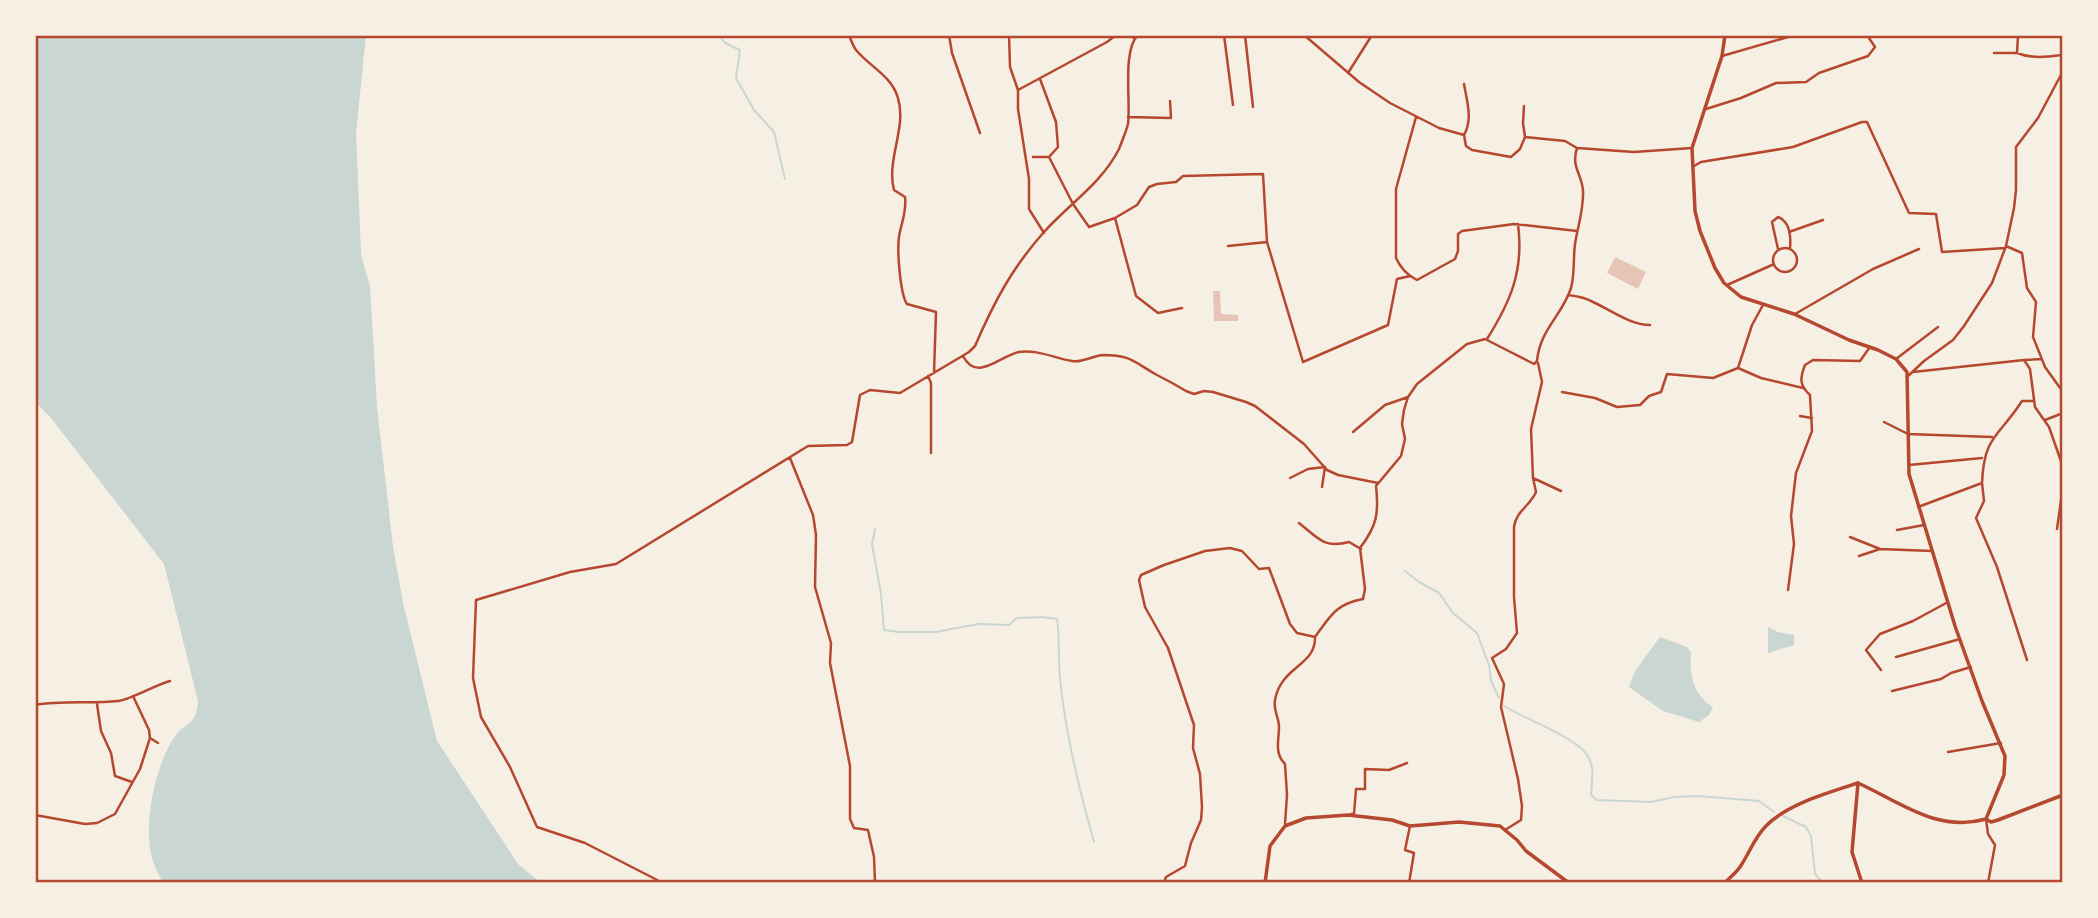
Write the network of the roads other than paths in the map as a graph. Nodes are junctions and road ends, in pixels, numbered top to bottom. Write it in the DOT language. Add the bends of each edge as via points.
graph roads {
  1 [pos="849,35"];
  2 [pos="949,35"];
  3 [pos="1009,35"];
  4 [pos="1116,35"];
  5 [pos="1126,35"];
  6 [pos="1224,35"];
  7 [pos="1245,35"];
  8 [pos="1306,35"];
  9 [pos="1372,35"];
  10 [pos="1724,35"];
  11 [pos="1795,35"];
  12 [pos="1867,35"];
  13 [pos="2018,35"];
  14 [pos="1136,36"];
  15 [pos="1994,53"];
  16 [pos="2017,53"];
  17 [pos="2063,55"];
  18 [pos="1722,56"];
  19 [pos="2063,71"];
  20 [pos="1348,73"];
  21 [pos="1040,79"];
  22 [pos="1464,84"];
  23 [pos="1018,90"];
  24 [pos="1170,102"];
  25 [pos="1233,105"];
  26 [pos="1524,106"];
  27 [pos="1253,107"];
  28 [pos="1706,108"];
  29 [pos="1128,117"];
  30 [pos="1416,117"];
  31 [pos="980,132"];
  32 [pos="1464,135"];
  33 [pos="1525,137"];
  34 [pos="1577,148"];
  35 [pos="1692,148"];
  36 [pos="1033,157"];
  37 [pos="1049,157"];
  38 [pos="1693,166"];
  39 [pos="1073,204"];
  40 [pos="1115,218"];
  41 [pos="1823,220"];
  42 [pos="1518,224"];
  43 [pos="1577,231"];
  44 [pos="1789,232"];
  45 [pos="1044,233"];
  46 [pos="1267,242"];
  47 [pos="1228,246"];
  48 [pos="2006,247"];
  49 [pos="1790,248"];
  50 [pos="1919,248"];
  51 [pos="1778,249"];
  52 [pos="1773,265"];
  53 [pos="1410,276"];
  54 [pos="1727,285"];
  55 [pos="1568,295"];
  56 [pos="1763,305"];
  57 [pos="1182,308"];
  58 [pos="1794,314"];
  59 [pos="1650,325"];
  60 [pos="1938,327"];
  61 [pos="1487,339"];
  62 [pos="1870,347"];
  63 [pos="962,356"];
  64 [pos="1896,359"];
  65 [pos="2041,359"];
  66 [pos="2024,360"];
  67 [pos="1538,361"];
  68 [pos="1738,368"];
  69 [pos="1913,372"];
  70 [pos="934,373"];
  71 [pos="928,376"];
  72 [pos="1907,377"];
  73 [pos="1802,388"];
  74 [pos="1562,392"];
  75 [pos="2063,392"];
  76 [pos="1408,397"];
  77 [pos="2034,401"];
  78 [pos="2063,413"];
  79 [pos="1800,416"];
  80 [pos="1812,418"];
  81 [pos="2045,419"];
  82 [pos="1884,422"];
  83 [pos="1353,432"];
  84 [pos="1908,435"];
  85 [pos="1992,437"];
  86 [pos="931,453"];
  87 [pos="790,458"];
  88 [pos="1983,458"];
  89 [pos="1909,465"];
  90 [pos="1325,467"];
  91 [pos="2063,467"];
  92 [pos="1290,478"];
  93 [pos="1533,478"];
  94 [pos="1378,483"];
  95 [pos="1982,483"];
  96 [pos="2063,486"];
  97 [pos="1322,487"];
  98 [pos="1561,491"];
  99 [pos="1919,507"];
  100 [pos="1299,523"];
  101 [pos="1924,525"];
  102 [pos="2057,529"];
  103 [pos="1897,530"];
  104 [pos="1850,537"];
  105 [pos="1360,549"];
  106 [pos="1880,549"];
  107 [pos="1931,551"];
  108 [pos="1859,556"];
  109 [pos="1788,590"];
  110 [pos="1948,602"];
  111 [pos="1315,637"];
  112 [pos="1960,639"];
  113 [pos="1896,657"];
  114 [pos="2027,660"];
  115 [pos="1971,667"];
  116 [pos="1881,670"];
  117 [pos="170,681"];
  118 [pos="1892,691"];
  119 [pos="133,696"];
  120 [pos="97,704"];
  121 [pos="35,705"];
  122 [pos="150,738"];
  123 [pos="158,743"];
  124 [pos="2001,743"];
  125 [pos="1948,752"];
  126 [pos="1407,763"];
  127 [pos="132,782"];
  128 [pos="1858,783"];
  129 [pos="2063,794"];
  130 [pos="35,814"];
  131 [pos="1348,815"];
  132 [pos="1986,819"];
  133 [pos="1284,826"];
  134 [pos="1410,826"];
  135 [pos="1505,830"];
  136 [pos="663,883"];
  137 [pos="875,883"];
  138 [pos="1164,883"];
  139 [pos="1265,883"];
  140 [pos="1409,883"];
  141 [pos="1569,883"];
  142 [pos="1725,883"];
  143 [pos="1862,883"];
  144 [pos="1988,883"];
  1 -- 70 [label="street" via="856,50 893,87 899,103 892,184 906,201 898,243 903,293 907,304 936,312"];
  2 -- 31 [label="street"];
  3 -- 23 [label="street" via="1010,67"];
  4 -- 21 [label="street"];
  5 -- 14 [label="street"];
  6 -- 25 [label="street"];
  7 -- 27 [label="street"];
  8 -- 20 [label="street"];
  9 -- 20 [label="street"];
  10 -- 18 [label="main road"];
  11 -- 18 [label="street"];
  12 -- 28 [label="street" via="1875,47 1868,56 1806,82 1776,83"];
  13 -- 16 [label="street"];
  14 -- 29 [label="street" via="1128,71"];
  15 -- 16 [label="street"];
  16 -- 17 [label="street" via="2048,58"];
  18 -- 28 [label="main road"];
  19 -- 48 [label="street" via="2016,147 2016,190"];
  20 -- 30 [label="street"];
  21 -- 23 [label="street"];
  21 -- 37 [label="street" via="1056,122 1058,147"];
  22 -- 32 [label="street" via="1469,126"];
  23 -- 45 [label="street" via="1029,209"];
  24 -- 29 [label="street" via="1171,118"];
  26 -- 33 [label="street"];
  28 -- 35 [label="main road"];
  29 -- 39 [label="street" via="1124,137 1106,172"];
  30 -- 32 [label="street"];
  30 -- 53 [label="street" via="1396,189 1396,258"];
  32 -- 33 [label="street" via="1472,150 1511,157"];
  33 -- 34 [label="street" via="1565,141"];
  34 -- 35 [label="street" via="1642,152"];
  34 -- 43 [label="street" via="1574,161 1583,186"];
  35 -- 38 [label="main road"];
  36 -- 37 [label="street"];
  37 -- 39 [label="street"];
  38 -- 48 [label="street" via="1793,148 1867,122 1909,213 1937,214 1942,252"];
  38 -- 54 [label="main road" via="1700,231"];
  39 -- 40 [label="street" via="1089,227"];
  39 -- 45 [label="street"];
  40 -- 46 [label="street" via="1137,205 1149,187 1176,182 1183,176 1263,174"];
  40 -- 57 [label="street" via="1136,296 1158,313"];
  41 -- 44 [label="street"];
  42 -- 43 [label="street"];
  42 -- 53 [label="street" via="1458,234 1455,259 1418,281"];
  42 -- 61 [label="street" via="1521,253 1515,288"];
  43 -- 55 [label="street"];
  44 -- 49 [label="street"];
  44 -- 51 [label="street" via="1782,219 1774,218"];
  45 -- 63 [label="street" via="1016,265 975,346"];
  46 -- 47 [label="street"];
  46 -- 53 [label="street" via="1303,362 1388,325 1397,279"];
  48 -- 65 [label="street" via="2022,253 2027,288 2036,302 2033,337"];
  48 -- 69 [label="street" via="1992,283 1965,326"];
  49 -- 51 [label="street"];
  49 -- 52 [label="street" via="1797,258 1792,270 1780,271"];
  50 -- 58 [label="street"];
  51 -- 52 [label="street"];
  52 -- 54 [label="street"];
  54 -- 56 [label="main road"];
  55 -- 59 [label="street"];
  55 -- 67 [label="street" via="1546,329"];
  56 -- 58 [label="main road"];
  56 -- 68 [label="street"];
  58 -- 62 [label="main road"];
  60 -- 64 [label="street"];
  61 -- 67 [label="street" via="1534,364"];
  61 -- 76 [label="street" via="1467,344 1417,384"];
  62 -- 64 [label="main road"];
  62 -- 73 [label="street" via="1860,361 1813,360 1805,365"];
  63 -- 70 [label="street"];
  63 -- 90 [label="street" via="978,368 1019,352 1074,362 1097,356 1130,358 1186,391 1213,392 1255,406 1304,444"];
  64 -- 72 [label="main road"];
  65 -- 66 [label="street"];
  65 -- 75 [label="street"];
  66 -- 69 [label="street"];
  66 -- 77 [label="street" via="2030,369"];
  67 -- 93 [label="street" via="1542,382 1531,429"];
  68 -- 73 [label="street"];
  68 -- 74 [label="street" via="1713,378 1667,374 1661,392 1640,405 1617,407"];
  69 -- 72 [label="street"];
  70 -- 71 [label="street"];
  71 -- 86 [label="street"];
  71 -- 87 [label="street" via="900,393 864,392 852,442 808,446"];
  72 -- 84 [label="main road"];
  73 -- 80 [label="street" via="1810,395"];
  76 -- 83 [label="street" via="1385,405"];
  76 -- 94 [label="street" via="1401,456"];
  77 -- 81 [label="street"];
  77 -- 85 [label="street" via="2022,401"];
  78 -- 81 [label="street"];
  79 -- 80 [label="street"];
  80 -- 109 [label="street" via="1812,431 1796,473"];
  81 -- 91 [label="street"];
  82 -- 84 [label="street"];
  84 -- 85 [label="street"];
  84 -- 89 [label="main road"];
  85 -- 88 [label="street"];
  87 -- 136 [label="street" via="616,564 569,572 477,600 473,678 481,717 537,827 585,843"];
  87 -- 137 [label="street" via="813,515 815,587 831,643 830,663 850,766 850,819 854,828 868,830"];
  88 -- 89 [label="street"];
  88 -- 95 [label="street"];
  89 -- 99 [label="main road"];
  90 -- 92 [label="street"];
  90 -- 94 [label="street" via="1338,475"];
  90 -- 97 [label="street"];
  93 -- 98 [label="street"];
  93 -- 135 [label="street" via="1536,492 1515,517 1517,633 1506,649 1492,658 1504,684 1502,717 1522,806 1521,820"];
  94 -- 105 [label="street" via="1378,518"];
  95 -- 99 [label="street"];
  95 -- 114 [label="street" via="1984,500 1976,518"];
  96 -- 102 [label="street"];
  99 -- 101 [label="main road"];
  100 -- 105 [label="street" via="1328,545 1349,542"];
  101 -- 103 [label="street"];
  101 -- 107 [label="main road"];
  104 -- 106 [label="street"];
  105 -- 111 [label="street" via="1363,599 1343,603"];
  106 -- 107 [label="street"];
  106 -- 108 [label="street"];
  107 -- 110 [label="main road"];
  110 -- 112 [label="main road"];
  110 -- 116 [label="street" via="1880,634 1866,650"];
  111 -- 133 [label="street" via="1310,657 1287,674 1275,699 1277,747 1285,764"];
  111 -- 138 [label="street" via="1297,633 1269,568 1259,569 1242,551 1205,551 1141,575 1145,607 1168,648 1194,725 1193,748 1201,787 1201,820 1185,866"];
  112 -- 113 [label="street"];
  112 -- 115 [label="main road"];
  115 -- 118 [label="street" via="1941,680"];
  115 -- 124 [label="main road"];
  117 -- 119 [label="street"];
  119 -- 120 [label="street"];
  119 -- 122 [label="street"];
  120 -- 121 [label="street" via="54,701"];
  120 -- 127 [label="street" via="113,772"];
  122 -- 123 [label="street"];
  122 -- 127 [label="street"];
  124 -- 125 [label="street"];
  124 -- 132 [label="main road" via="2004,775"];
  126 -- 131 [label="street" via="1389,771 1365,769 1366,789 1356,789 1354,814"];
  127 -- 130 [label="street" via="115,814 97,823"];
  128 -- 132 [label="main road" via="1921,816 1961,823"];
  128 -- 142 [label="main road" via="1783,812 1766,825"];
  128 -- 143 [label="main road" via="1852,852"];
  129 -- 132 [label="main road" via="1998,820"];
  131 -- 133 [label="main road" via="1306,818"];
  131 -- 134 [label="main road"];
  132 -- 144 [label="street" via="1987,834 1995,845"];
  133 -- 139 [label="main road" via="1270,846"];
  134 -- 135 [label="main road" via="1459,822"];
  134 -- 140 [label="street" via="1405,850 1414,853 1415,860"];
  135 -- 141 [label="main road"];
}
